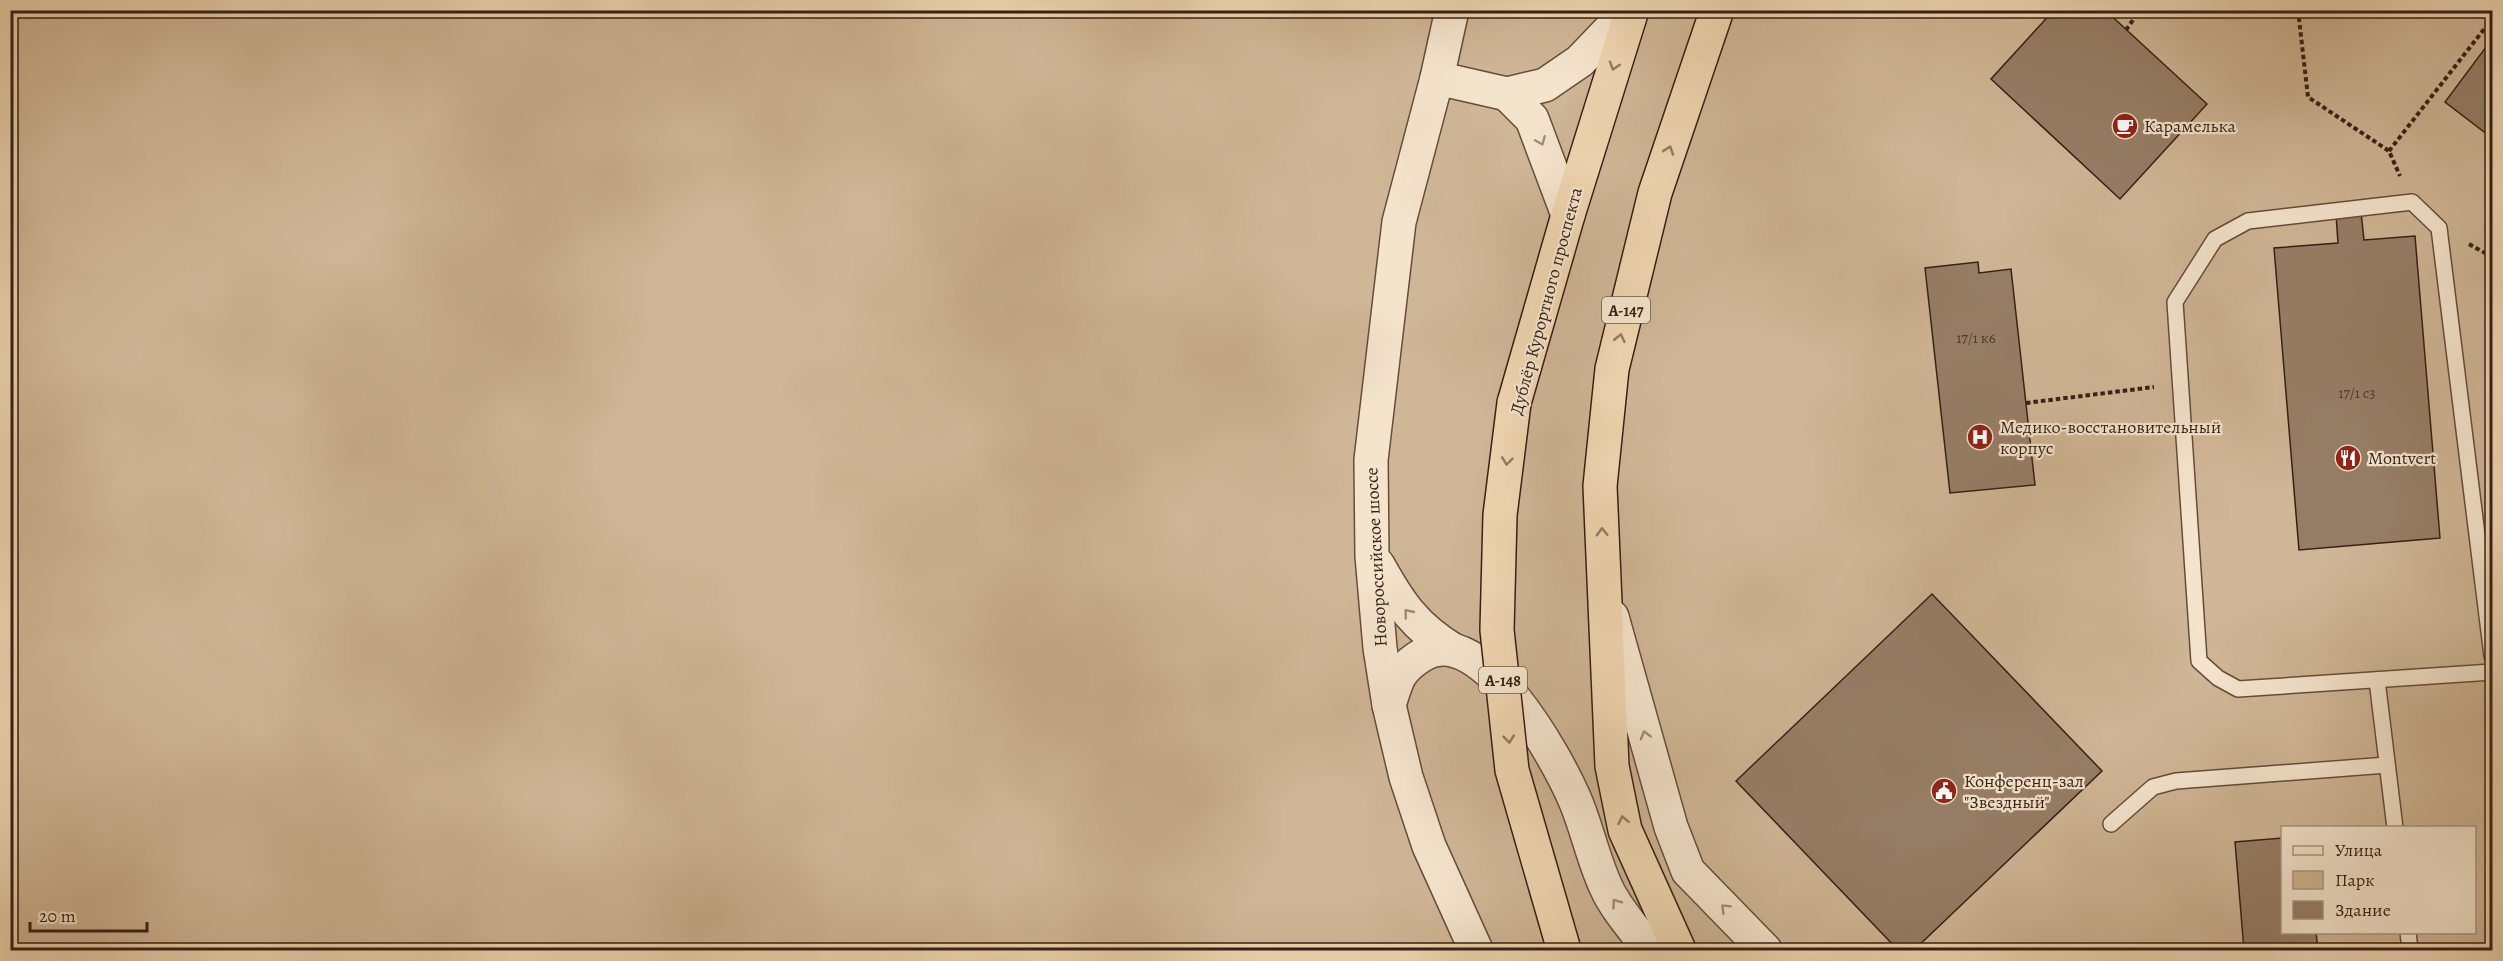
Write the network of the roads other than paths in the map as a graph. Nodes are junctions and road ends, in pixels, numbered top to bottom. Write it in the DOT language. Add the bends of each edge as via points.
graph roads {
  1 [pos="1452,10"];
  2 [pos="1630,10"];
  3 [pos="1717,10"];
  4 [pos="1437,78"];
  5 [pos="1507,94"];
  6 [pos="1568,215"];
  7 [pos="1372,556"];
  8 [pos="1604,590"];
  9 [pos="1453,650"];
  10 [pos="2493,656"];
  11 [pos="2493,672"];
  12 [pos="2377,680"];
  13 [pos="1389,705"];
  14 [pos="2387,765"];
  15 [pos="2110,824"];
  16 [pos="2395,826"];
  17 [pos="2408,934"];
  18 [pos="1476,951"];
  19 [pos="1564,951"];
  20 [pos="1650,951"];
  21 [pos="1679,951"];
  22 [pos="1765,951"];
  23 [pos="2410,951"];
  1 -- 4 [label="street, Новороссийское шоссе"];
  2 -- 5 [label="street, А-148" via="1580,61 1545,84"];
  2 -- 6 [label="highway, Дублёр Курортного проспекта / А-148, one-way"];
  8 -- 3 [label="highway, А-147, one-way" via="1600,486 1612,369 1654,193"];
  4 -- 5 [label="street, А-148"];
  4 -- 7 [label="street, Новороссийское шоссе" via="1400,222 1371,460"];
  5 -- 6 [label="street, one-way" via="1532,119"];
  6 -- 19 [label="highway, Дублёр Курортного проспекта / А-148, one-way, bridge" via="1515,403 1500,515 1497,630 1512,770"];
  9 -- 7 [label="street, one-way" via="1412,619"];
  7 -- 13 [label="street, Новороссийское шоссе"];
  21 -- 8 [label="highway, А-147, one-way" via="1624,830 1612,766"];
  22 -- 8 [label="street, А-147, one-way" via="1688,872 1671,827"];
  9 -- 13 [label="street" via="1433,649 1414,660 1400,675"];
  20 -- 9 [label="street, one-way" via="1606,888 1575,800 1537,727 1509,691 1478,662"];
  10 -- 12 [label="lane" via="2439,228 2412,202 2248,221 2215,239 2175,303 2199,660 2218,678 2238,689"];
  11 -- 12 [label="lane"];
  12 -- 14 [label="lane"];
  13 -- 18 [label="street, Новороссийское шоссе" via="1406,777 1430,846"];
  14 -- 15 [label="lane" via="2176,781 2153,787"];
  14 -- 16 [label="lane"];
  17 -- 23 [label="lane"];
}
